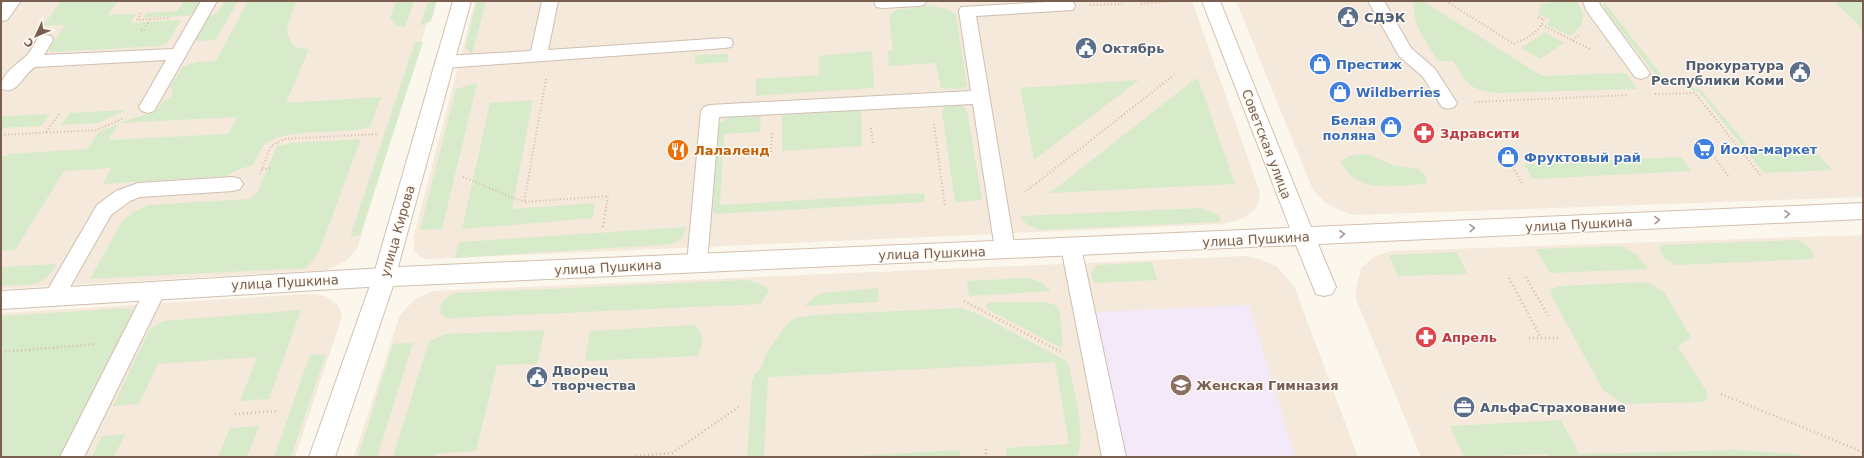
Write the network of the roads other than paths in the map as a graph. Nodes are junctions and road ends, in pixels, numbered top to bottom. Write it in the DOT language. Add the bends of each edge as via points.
graph roads {
  1 [pos="13,1"];
  2 [pos="209,1"];
  3 [pos="462,1"];
  4 [pos="550,1"];
  5 [pos="882,1"];
  6 [pos="918,1"];
  7 [pos="1212,1"];
  8 [pos="1376,1"];
  9 [pos="1590,1"];
  10 [pos="961,6"];
  11 [pos="1067,6"];
  12 [pos="1,16"];
  13 [pos="45,40"];
  14 [pos="724,42"];
  15 [pos="178,54"];
  16 [pos="544,55"];
  17 [pos="31,61"];
  18 [pos="444,62"];
  19 [pos="1641,73"];
  20 [pos="3,89"];
  21 [pos="980,97"];
  22 [pos="1448,103"];
  23 [pos="148,107"];
  24 [pos="234,184"];
  25 [pos="1863,211"];
  26 [pos="1303,237"];
  27 [pos="1071,247"];
  28 [pos="1006,250"];
  29 [pos="698,263"];
  30 [pos="384,277"];
  31 [pos="1324,287"];
  32 [pos="155,290"];
  33 [pos="54,296"];
  34 [pos="1,300"];
  35 [pos="72,457"];
  36 [pos="322,457"];
  37 [pos="1114,457"];
  1 -- 12 [label="lane"];
  2 -- 15 [label="lane"];
  3 -- 18 [label="street, улица Кирова"];
  4 -- 16 [label="lane"];
  5 -- 6 [label="lane"];
  7 -- 26 [label="street, Советская улица"];
  8 -- 22 [label="lane" via="1405,52 1429,73"];
  9 -- 19 [label="lane"];
  10 -- 11 [label="lane"];
  10 -- 21 [label="lane"];
  13 -- 17 [label="lane"];
  14 -- 16 [label="lane"];
  15 -- 17 [label="lane"];
  15 -- 23 [label="lane"];
  16 -- 18 [label="lane"];
  17 -- 20 [label="lane" via="24,65"];
  18 -- 30 [label="street, улица Кирова"];
  21 -- 28 [label="lane"];
  21 -- 29 [label="lane" via="710,111"];
  24 -- 33 [label="lane" via="138,190 118,199 104,210"];
  26 -- 25 [label="street, улица Пушкина, one-way"];
  26 -- 27 [label="street, улица Пушкина"];
  26 -- 31 [label="street, Советская улица"];
  27 -- 28 [label="street, улица Пушкина"];
  27 -- 37 [label="lane"];
  28 -- 29 [label="street, улица Пушкина"];
  29 -- 30 [label="street, улица Пушкина"];
  30 -- 32 [label="street, улица Пушкина"];
  30 -- 36 [label="street, улица Кирова"];
  32 -- 33 [label="street, улица Пушкина"];
  32 -- 35 [label="lane"];
  33 -- 34 [label="street, улица Пушкина"];
}
